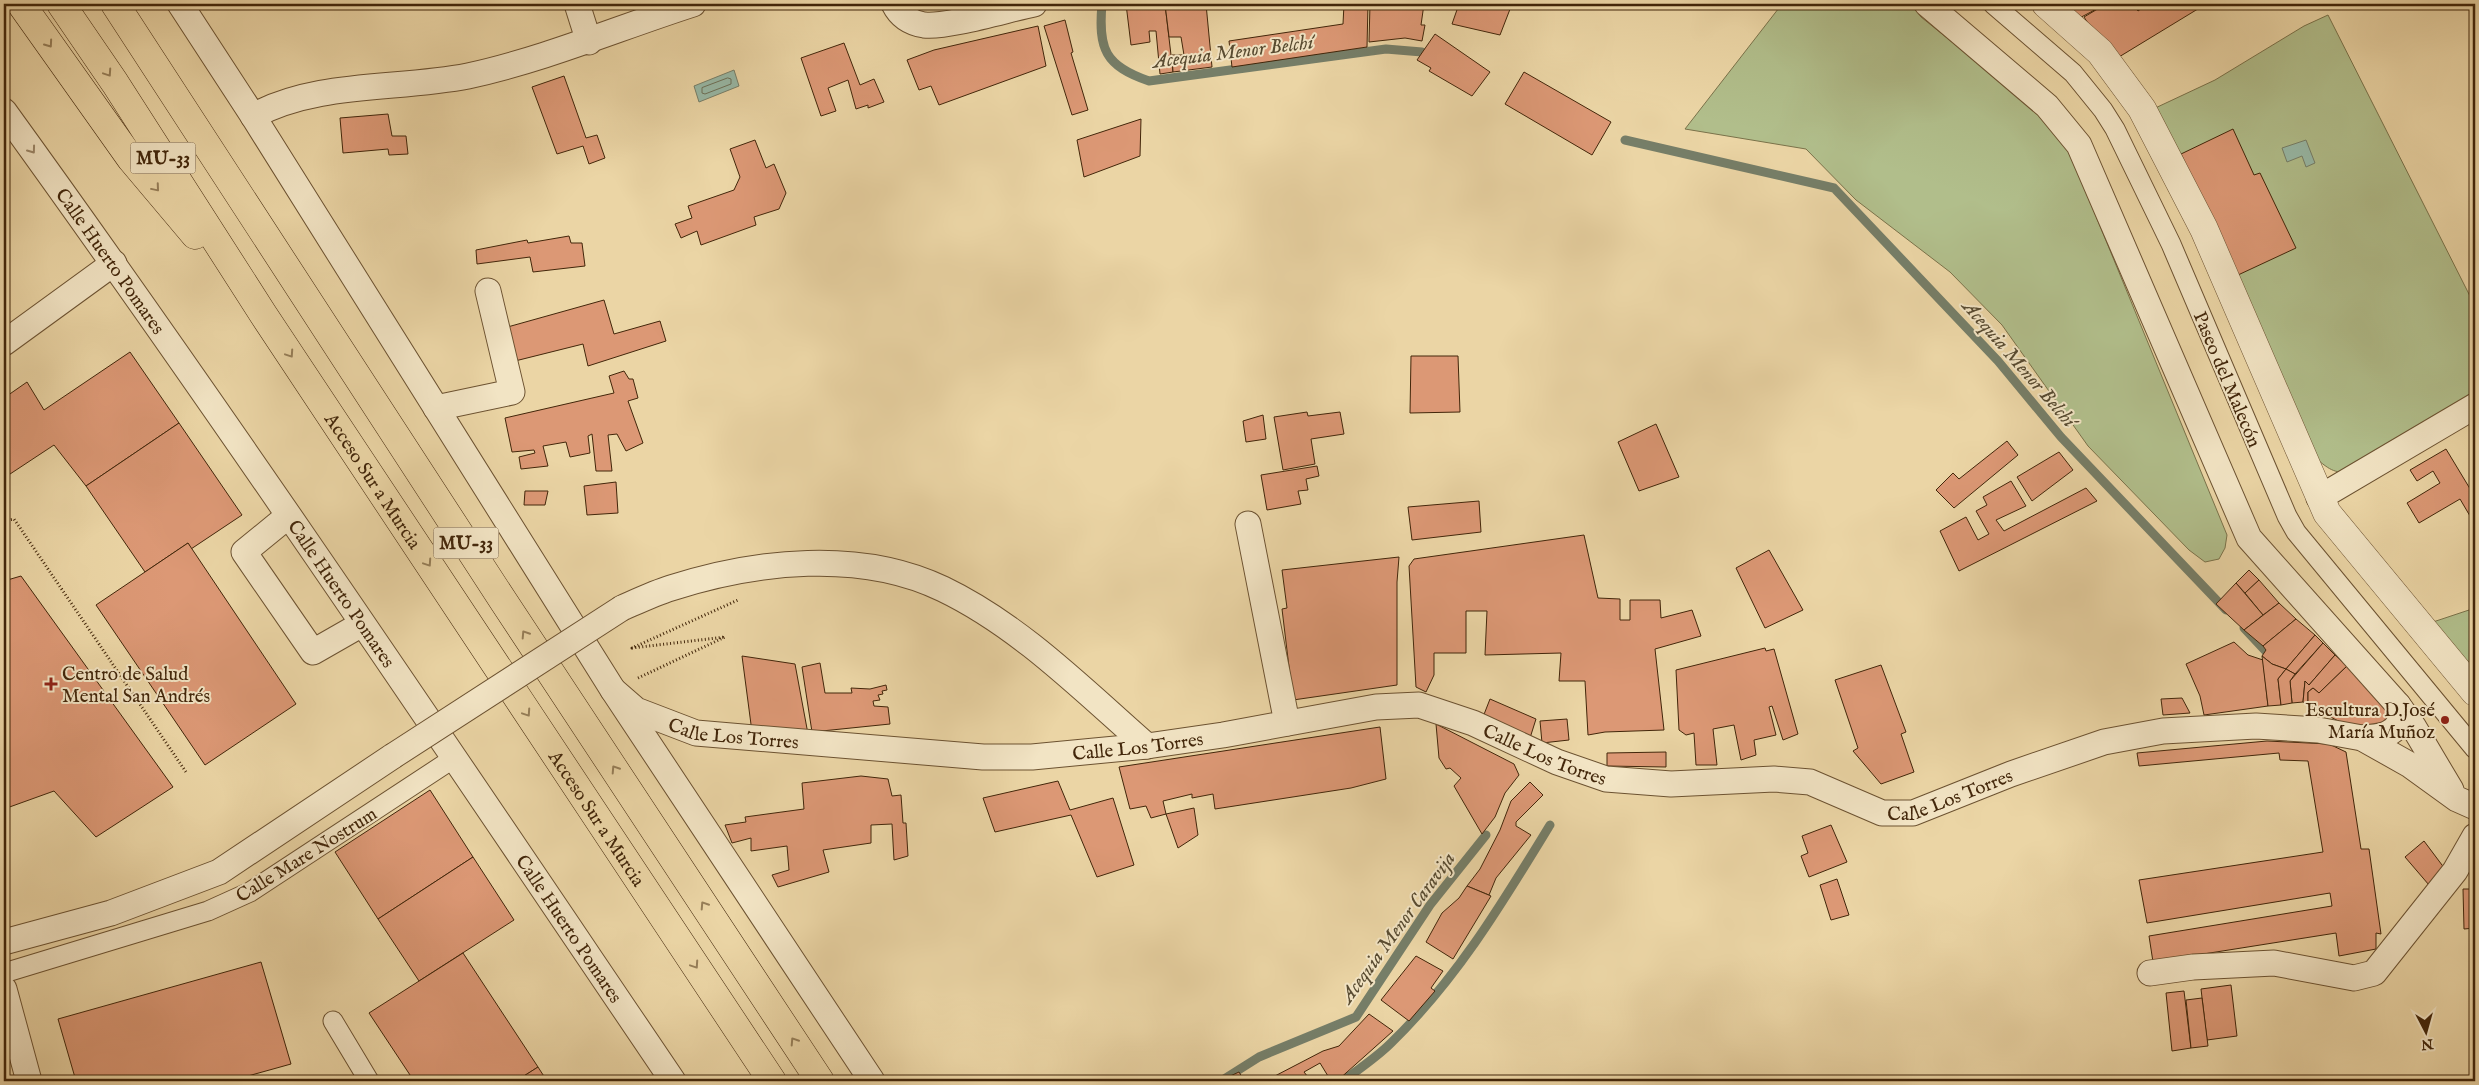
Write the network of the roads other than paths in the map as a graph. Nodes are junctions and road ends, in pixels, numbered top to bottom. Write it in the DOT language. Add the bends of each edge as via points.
graph roads {
  1 [pos="21,4"];
  2 [pos="61,4"];
  3 [pos="115,4"];
  4 [pos="180,4"];
  5 [pos="577,4"];
  6 [pos="693,4"];
  7 [pos="894,4"];
  8 [pos="1034,4"];
  9 [pos="1927,4"];
  10 [pos="1993,4"];
  11 [pos="2046,4"];
  12 [pos="589,42"];
  13 [pos="4,110"];
  14 [pos="253,116"];
  15 [pos="114,262"];
  16 [pos="488,292"];
  17 [pos="263,314"];
  18 [pos="4,343"];
  19 [pos="2475,406"];
  20 [pos="436,408"];
  21 [pos="2319,498"];
  22 [pos="288,516"];
  23 [pos="1248,524"];
  24 [pos="362,624"];
  25 [pos="613,690"];
  26 [pos="2475,692"];
  27 [pos="2398,705"];
  28 [pos="1287,723"];
  29 [pos="696,733"];
  30 [pos="2362,738"];
  31 [pos="1147,746"];
  32 [pos="2475,750"];
  33 [pos="454,758"];
  34 [pos="677,788"];
  35 [pos="2466,803"];
  36 [pos="2475,820"];
  37 [pos="2475,836"];
  38 [pos="4,942"];
  39 [pos="4,973"];
  40 [pos="2150,973"];
  41 [pos="4,989"];
  42 [pos="333,1021"];
  43 [pos="29,1081"];
  44 [pos="369,1081"];
  45 [pos="673,1081"];
  46 [pos="772,1081"];
  47 [pos="820,1081"];
  48 [pos="872,1081"];
  1 -- 17 [label="highway, one-way" via="131,159"];
  2 -- 17 [label="highway, Acceso Sur a Murcia / MU-33, one-way"];
  47 -- 3 [label="highway, MU-33, one-way"];
  4 -- 14 [label="street"];
  5 -- 12 [label="street"];
  6 -- 12 [label="street"];
  7 -- 8 [label="street" via="905,18 926,25 950,23"];
  9 -- 27 [label="street" via="2047,106 2079,145 2249,538"];
  10 -- 32 [label="street, Paseo del Malecón" via="2073,73 2103,110 2171,244 2296,532"];
  11 -- 21 [label="street" via="2100,52 2142,108 2204,229"];
  12 -- 14 [label="street" via="468,76 306,96 271,106"];
  13 -- 15 [label="street, Calle Huerto Pomares, one-way"];
  14 -- 20 [label="street"];
  15 -- 18 [label="street"];
  15 -- 22 [label="street, Calle Huerto Pomares"];
  16 -- 20 [label="street" via="512,392"];
  17 -- 46 [label="highway, Acceso Sur a Murcia / MU-33, one-way"];
  19 -- 21 [label="street"];
  20 -- 25 [label="street"];
  21 -- 26 [label="street" via="2337,527"];
  22 -- 24 [label="street, Calle Huerto Pomares"];
  22 -- 24 [label="street" via="244,552 254,567 313,652"];
  23 -- 28 [label="street"];
  24 -- 33 [label="street, Calle Huerto Pomares"];
  25 -- 29 [label="street, Calle Los Torres" via="636,710"];
  25 -- 34 [label="street"];
  27 -- 30 [label="street" via="2400,719 2393,730"];
  27 -- 35 [label="street"];
  28 -- 30 [label="street, Calle Los Torres" via="1376,707 1419,704 1606,779 1671,784 1774,779 1810,782 1882,813 1914,813 2011,774 2104,742 2163,732 2256,726 2318,730"];
  28 -- 31 [label="street, Calle Los Torres"];
  29 -- 31 [label="street, Calle Los Torres" via="983,757 1032,758"];
  29 -- 34 [label="street" via="678,741 674,748 671,767"];
  30 -- 35 [label="street, Calle Los Torres" via="2410,765"];
  31 -- 38 [label="street, bridge" via="1041,653 986,614 942,589 906,576 865,567 828,564 746,569 669,588 622,608 219,872 111,913"];
  33 -- 39 [label="street, Calle Mare Nostrum" via="250,892 208,911"];
  33 -- 45 [label="street, Calle Huerto Pomares"];
  34 -- 48 [label="street"];
  35 -- 36 [label="street" via="2470,817"];
  37 -- 40 [label="street" via="2455,871 2374,973 2354,978 2274,963 2193,967"];
  41 -- 43 [label="street"];
  42 -- 44 [label="street"];
}
